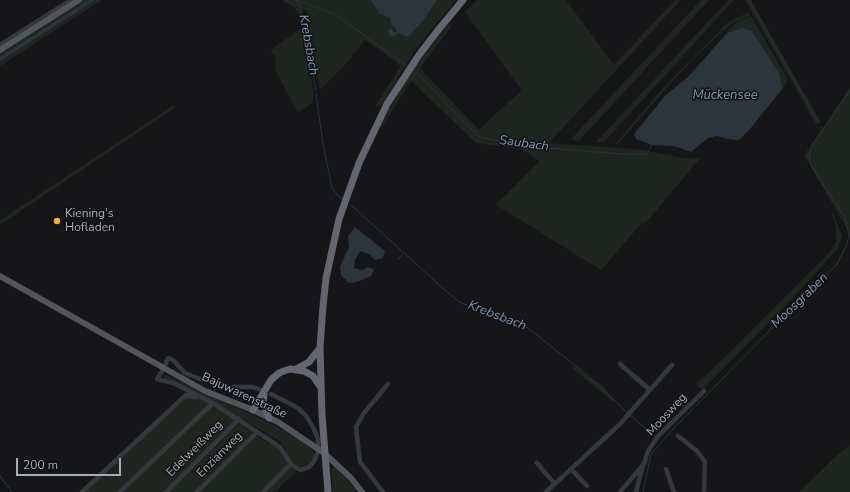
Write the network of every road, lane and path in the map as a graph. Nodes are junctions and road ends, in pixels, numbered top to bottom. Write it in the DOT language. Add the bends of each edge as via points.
graph roads {
  1 [pos="71,0"];
  2 [pos="79,0"];
  3 [pos="463,0"];
  4 [pos="0,45"];
  5 [pos="0,50"];
  6 [pos="0,276"];
  7 [pos="320,348"];
  8 [pos="620,364"];
  9 [pos="672,365"];
  10 [pos="164,368"];
  11 [pos="296,369"];
  12 [pos="388,384"];
  13 [pos="320,386"];
  14 [pos="650,390"];
  15 [pos="704,391"];
  16 [pos="265,392"];
  17 [pos="200,396"];
  18 [pos="213,404"];
  19 [pos="253,410"];
  20 [pos="268,418"];
  21 [pos="238,419"];
  22 [pos="258,432"];
  23 [pos="678,436"];
  24 [pos="537,463"];
  25 [pos="291,464"];
  26 [pos="571,469"];
  27 [pos="666,469"];
  28 [pos="638,474"];
  29 [pos="555,484"];
  30 [pos="587,486"];
  31 [pos="82,492"];
  32 [pos="120,492"];
  33 [pos="166,492"];
  34 [pos="197,492"];
  35 [pos="263,492"];
  36 [pos="328,492"];
  37 [pos="362,492"];
  38 [pos="383,492"];
  39 [pos="546,492"];
  40 [pos="620,492"];
  41 [pos="636,492"];
  42 [pos="674,492"];
  43 [pos="704,492"];
  1 -- 4 [label="street"];
  2 -- 5 [label="main road"];
  3 -- 7 [label="highway" via="438,29 399,84 358,163 339,219 330,257"];
  6 -- 10 [label="main road, Bajuwarenstraße"];
  7 -- 11 [label="highway" via="309,362"];
  7 -- 13 [label="highway"];
  8 -- 14 [label="street"];
  9 -- 14 [label="street"];
  10 -- 16 [label="street" via="168,358 185,373 200,379 230,387 253,387"];
  10 -- 17 [label="street, Bajuwarenstraße" via="157,379"];
  10 -- 19 [label="main road, Bajuwarenstraße" via="205,390"];
  11 -- 13 [label="highway" via="313,376"];
  11 -- 16 [label="highway" via="279,373 271,380"];
  12 -- 38 [label="street" via="356,427 360,462"];
  13 -- 36 [label="highway"];
  14 -- 26 [label="street" via="629,415"];
  15 -- 28 [label="street, Moosweg" via="657,439 648,451"];
  16 -- 19 [label="highway"];
  16 -- 20 [label="highway" via="263,403"];
  16 -- 25 [label="street" via="298,408 306,416 318,438 318,452 309,467 300,470"];
  17 -- 18 [label="street, Bajuwarenstraße"];
  17 -- 31 [label="street" via="186,395"];
  18 -- 21 [label="street, Bajuwarenstraße"];
  18 -- 32 [label="street"];
  19 -- 20 [label="main road, Bajuwarenstraße"];
  20 -- 37 [label="main road, Bajuwarenstraße" via="316,446 351,478"];
  21 -- 22 [label="street, Bajuwarenstraße"];
  21 -- 33 [label="street, Edelweißweg"];
  22 -- 25 [label="street, Bajuwarenstraße" via="280,447"];
  22 -- 34 [label="street, Enzianweg"];
  23 -- 43 [label="street" via="697,451 705,462"];
  24 -- 29 [label="street"];
  25 -- 35 [label="street"];
  26 -- 29 [label="street"];
  26 -- 30 [label="street"];
  27 -- 42 [label="street"];
  28 -- 40 [label="street, Moosweg"];
  28 -- 41 [label="street"];
  29 -- 39 [label="street"];
}
